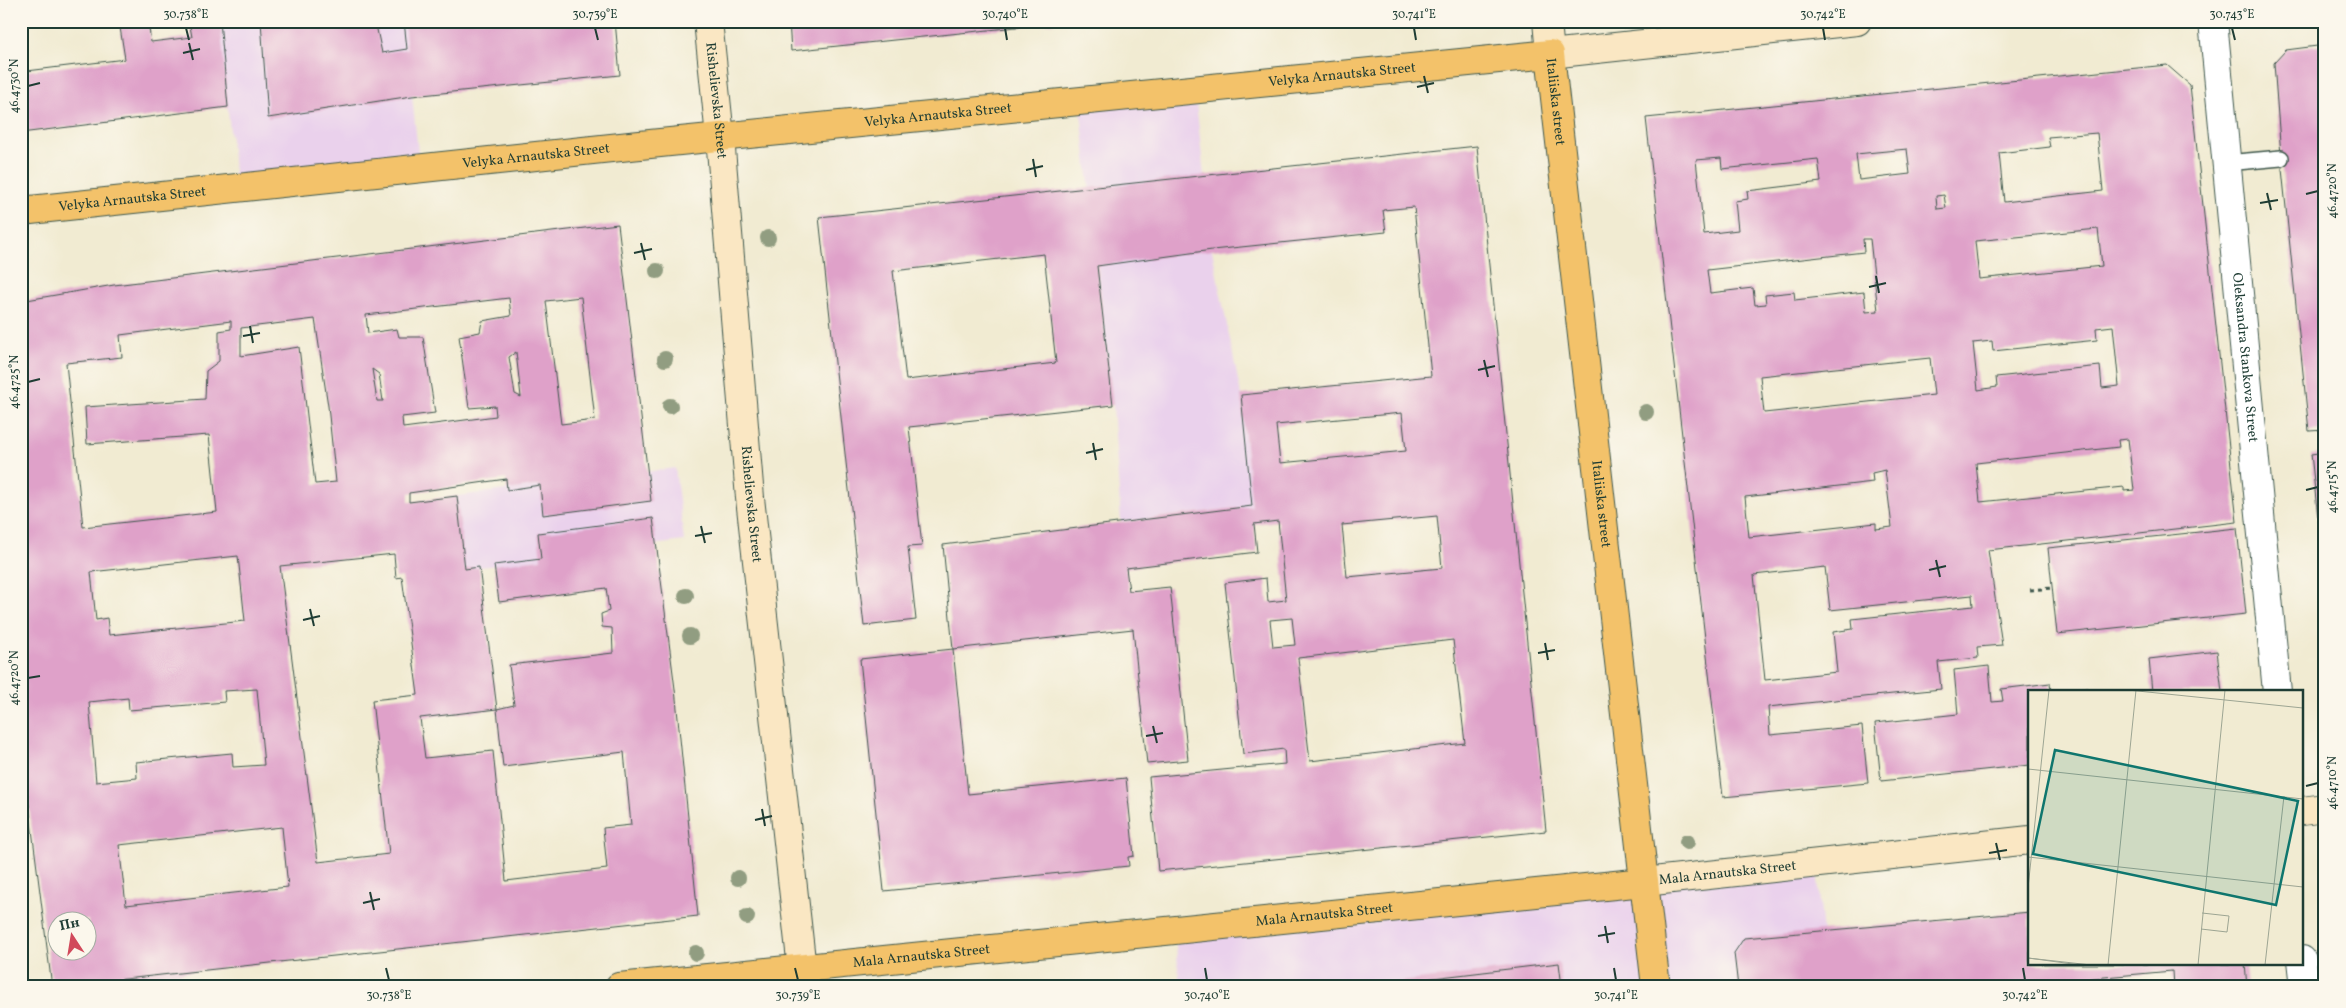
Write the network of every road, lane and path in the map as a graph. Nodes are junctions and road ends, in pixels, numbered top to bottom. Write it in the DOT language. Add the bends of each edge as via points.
graph roads {
  1 [pos="708,21"];
  2 [pos="1547,21"];
  3 [pos="1857,21"];
  4 [pos="2213,21"];
  5 [pos="1550,54"];
  6 [pos="720,137"];
  7 [pos="2281,158"];
  8 [pos="2226,163"];
  9 [pos="21,211"];
  10 [pos="2052,588"];
  11 [pos="2030,590"];
  12 [pos="2277,690"];
  13 [pos="2325,808"];
  14 [pos="2304,811"];
  15 [pos="2028,840"];
  16 [pos="1644,882"];
  17 [pos="2303,966"];
  18 [pos="803,978"];
  19 [pos="619,987"];
  20 [pos="1656,987"];
  21 [pos="2305,987"];
  1 -- 6 [label="main road, Rishelievska Street"];
  2 -- 5 [label="main road, Italiiska street"];
  3 -- 5 [label="main road, Velyka Arnautska Street"];
  4 -- 8 [label="street, Oleksandra Stankova Street"];
  5 -- 6 [label="main road, Velyka Arnautska Street"];
  5 -- 16 [label="main road, Italiiska street"];
  6 -- 9 [label="main road, Velyka Arnautska Street"];
  6 -- 18 [label="main road, Rishelievska Street" via="750,498"];
  7 -- 8 [label="lane"];
  8 -- 12 [label="street, Oleksandra Stankova Street"];
  10 -- 11 [label="path"];
  13 -- 14 [label="main road"];
  15 -- 16 [label="main road, Mala Arnautska Street"];
  16 -- 18 [label="main road, Mala Arnautska Street"];
  16 -- 20 [label="main road, Italiiska street"];
  17 -- 21 [label="street"];
  18 -- 19 [label="main road, Mala Arnautska Street"];
}
